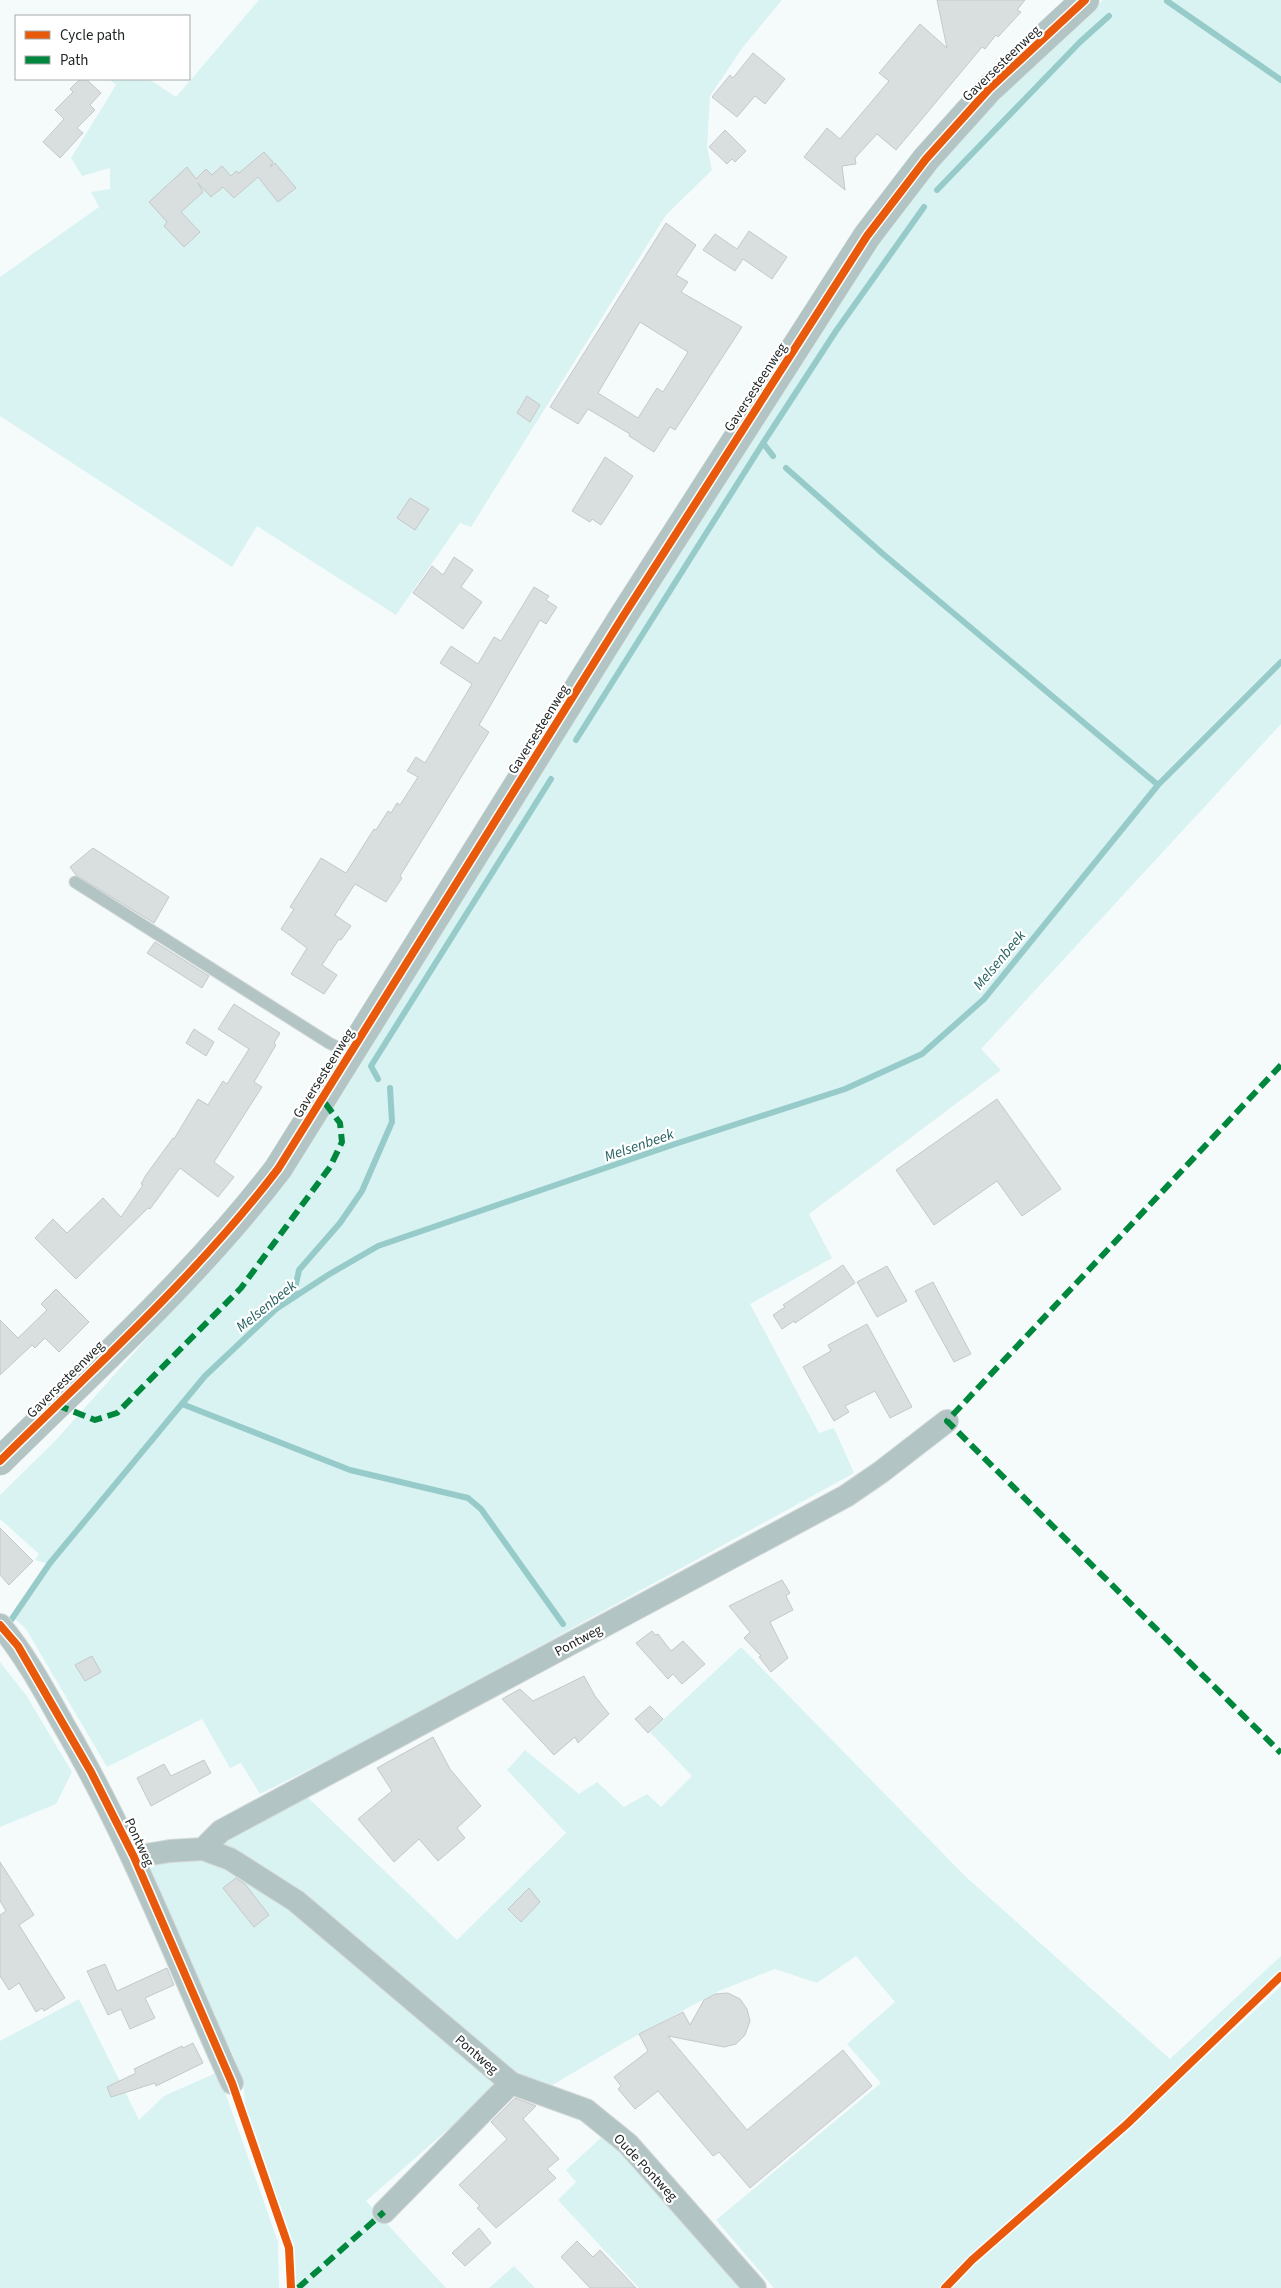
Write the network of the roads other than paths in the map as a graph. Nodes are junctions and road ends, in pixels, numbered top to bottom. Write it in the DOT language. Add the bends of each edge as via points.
graph roads {
  1 [pos="1085,0"];
  2 [pos="75,882"];
  3 [pos="350,1053"];
  4 [pos="947,1421"];
  5 [pos="0,1461"];
  6 [pos="0,1625"];
  7 [pos="203,1849"];
  8 [pos="134,1858"];
  9 [pos="232,2083"];
  10 [pos="510,2083"];
  11 [pos="384,2212"];
  12 [pos="755,2288"];
  1 -- 3 [label="street, Gaversesteenweg" via="989,89 926,160 867,236 622,618"];
  2 -- 3 [label="lane" via="329,1043"];
  3 -- 5 [label="street, Gaversesteenweg" via="278,1169 224,1236"];
  4 -- 7 [label="street, Pontweg" via="846,1496 221,1831"];
  6 -- 8 [label="street, Pontweg" via="18,1646 91,1772"];
  7 -- 8 [label="street, Pontweg"];
  7 -- 10 [label="street, Pontweg" via="230,1859 296,1900"];
  8 -- 9 [label="street, Pontweg"];
  10 -- 11 [label="street, Pontweg"];
  10 -- 12 [label="street, Oude Pontweg" via="586,2110 628,2144"];
}
